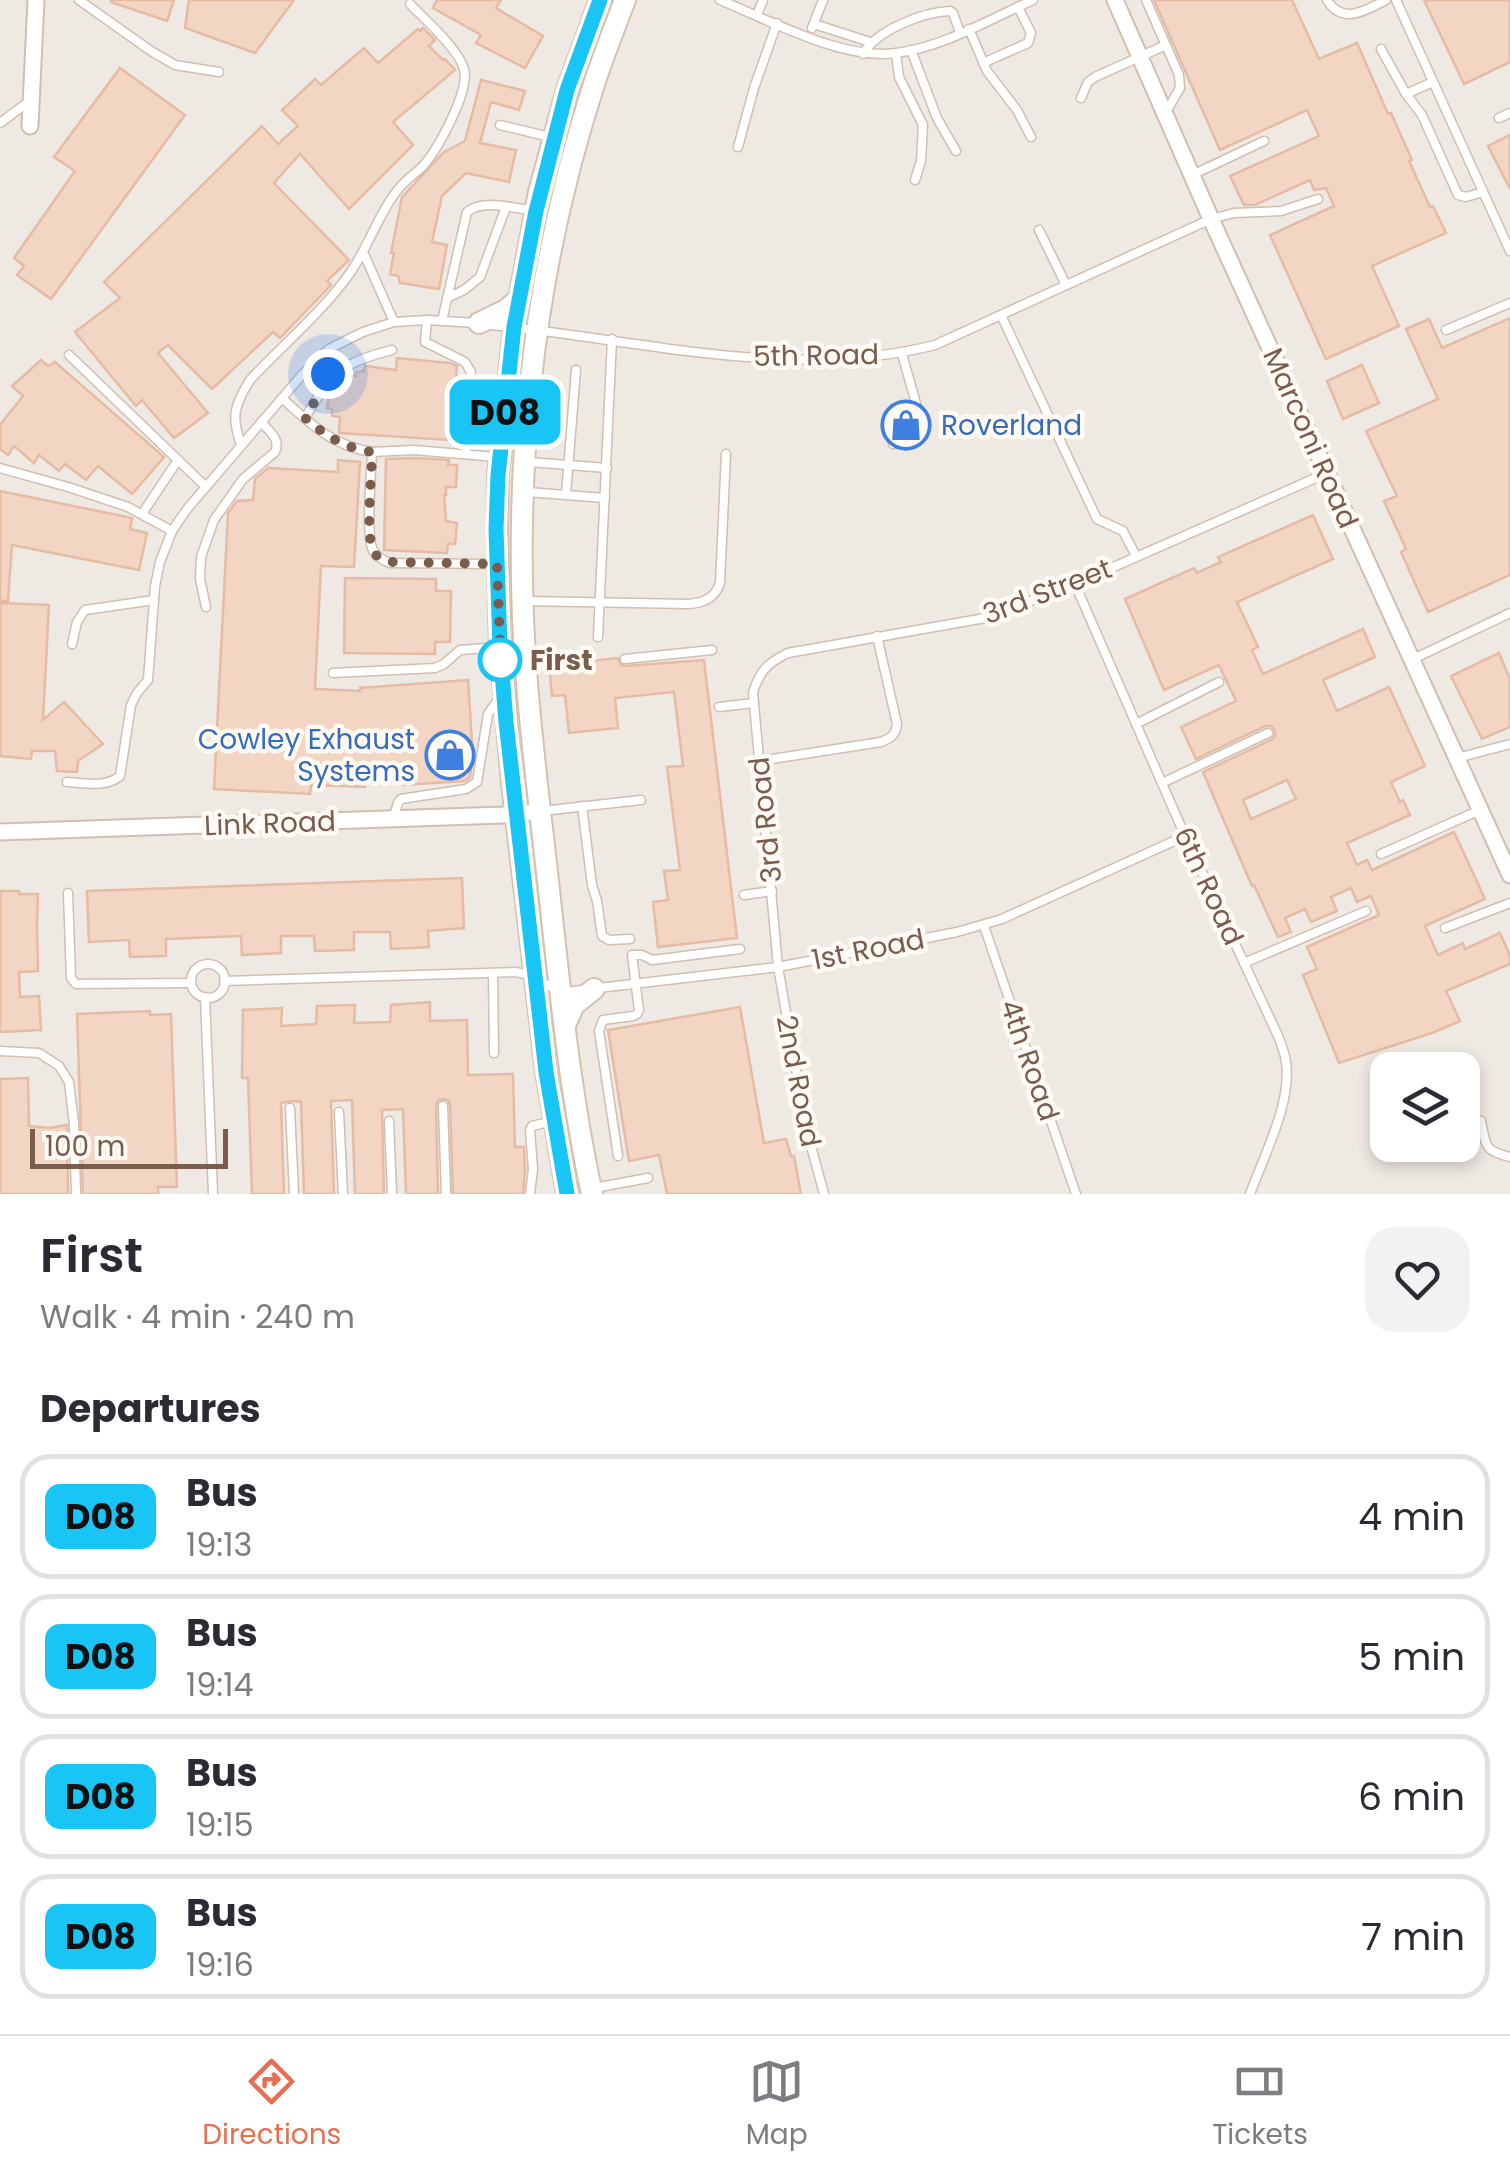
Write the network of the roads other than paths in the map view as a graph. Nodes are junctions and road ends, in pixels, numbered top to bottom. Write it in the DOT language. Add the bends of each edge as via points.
graph roads {
  1 [pos="36,0"];
  2 [pos="600,0"];
  3 [pos="625,0"];
  4 [pos="720,0"];
  5 [pos="763,0"];
  6 [pos="823,0"];
  7 [pos="1034,0"];
  8 [pos="1115,0"];
  9 [pos="1146,0"];
  10 [pos="1326,0"];
  11 [pos="1386,0"];
  12 [pos="1396,0"];
  13 [pos="83,1"];
  14 [pos="410,4"];
  15 [pos="1018,7"];
  16 [pos="757,15"];
  17 [pos="777,24"];
  18 [pos="814,24"];
  19 [pos="964,31"];
  20 [pos="808,36"];
  21 [pos="870,42"];
  22 [pos="1166,45"];
  23 [pos="1381,49"];
  24 [pos="911,50"];
  25 [pos="862,54"];
  26 [pos="896,54"];
  27 [pos="1141,56"];
  28 [pos="983,63"];
  29 [pos="219,72"];
  30 [pos="1433,82"];
  31 [pos="1406,94"];
  32 [pos="1081,98"];
  33 [pos="31,100"];
  34 [pos="1510,113"];
  35 [pos="1165,114"];
  36 [pos="1499,118"];
  37 [pos="0,123"];
  38 [pos="500,125"];
  39 [pos="30,126"];
  40 [pos="1031,137"];
  41 [pos="554,138"];
  42 [pos="1264,141"];
  43 [pos="738,148"];
  44 [pos="956,151"];
  45 [pos="1192,175"];
  46 [pos="914,180"];
  47 [pos="1483,192"];
  48 [pos="1318,198"];
  49 [pos="506,207"];
  50 [pos="536,211"];
  51 [pos="1211,219"];
  52 [pos="1040,230"];
  53 [pos="1510,252"];
  54 [pos="364,254"];
  55 [pos="1066,285"];
  56 [pos="447,298"];
  57 [pos="520,298"];
  58 [pos="1510,302"];
  59 [pos="1002,315"];
  60 [pos="427,320"];
  61 [pos="442,321"];
  62 [pos="394,322"];
  63 [pos="480,323"];
  64 [pos="514,327"];
  65 [pos="537,329"];
  66 [pos="1446,330"];
  67 [pos="612,340"];
  68 [pos="392,350"];
  69 [pos="902,354"];
  70 [pos="69,355"];
  71 [pos="317,360"];
  72 [pos="576,370"];
  73 [pos="331,379"];
  74 [pos="282,398"];
  75 [pos="305,418"];
  76 [pos="261,422"];
  77 [pos="893,444"];
  78 [pos="242,445"];
  79 [pos="372,452"];
  80 [pos="466,454"];
  81 [pos="726,454"];
  82 [pos="500,458"];
  83 [pos="178,460"];
  84 [pos="524,462"];
  85 [pos="570,466"];
  86 [pos="0,468"];
  87 [pos="607,468"];
  88 [pos="1328,473"];
  89 [pos="206,487"];
  90 [pos="523,491"];
  91 [pos="566,494"];
  92 [pos="606,498"];
  93 [pos="142,514"];
  94 [pos="172,530"];
  95 [pos="1136,556"];
  96 [pos="497,564"];
  97 [pos="1075,584"];
  98 [pos="154,600"];
  99 [pos="522,602"];
  100 [pos="600,602"];
  101 [pos="206,607"];
  102 [pos="1510,613"];
  103 [pos="878,636"];
  104 [pos="598,637"];
  105 [pos="72,644"];
  106 [pos="500,647"];
  107 [pos="712,650"];
  108 [pos="625,659"];
  109 [pos="1410,660"];
  110 [pos="333,673"];
  111 [pos="758,674"];
  112 [pos="1219,682"];
  113 [pos="503,692"];
  114 [pos="754,703"];
  115 [pos="719,707"];
  116 [pos="1136,724"];
  117 [pos="1268,733"];
  118 [pos="1510,744"];
  119 [pos="1456,758"];
  120 [pos="760,761"];
  121 [pos="67,782"];
  122 [pos="1162,783"];
  123 [pos="450,790"];
  124 [pos="642,800"];
  125 [pos="582,806"];
  126 [pos="1480,810"];
  127 [pos="541,811"];
  128 [pos="516,814"];
  129 [pos="452,817"];
  130 [pos="394,819"];
  131 [pos="0,832"];
  132 [pos="1185,836"];
  133 [pos="1503,843"];
  134 [pos="1381,854"];
  135 [pos="1510,875"];
  136 [pos="772,891"];
  137 [pos="68,893"];
  138 [pos="744,895"];
  139 [pos="1510,903"];
  140 [pos="1366,911"];
  141 [pos="984,926"];
  142 [pos="1445,928"];
  143 [pos="630,938"];
  144 [pos="740,949"];
  145 [pos="1244,962"];
  146 [pos="778,966"];
  147 [pos="493,973"];
  148 [pos="535,978"];
  149 [pos="224,981"];
  150 [pos="191,983"];
  151 [pos="636,984"];
  152 [pos="594,989"];
  153 [pos="561,992"];
  154 [pos="205,997"];
  155 [pos="565,1028"];
  156 [pos="0,1051"];
  157 [pos="494,1053"];
  158 [pos="443,1106"];
  159 [pos="290,1108"];
  160 [pos="339,1112"];
  161 [pos="389,1121"];
  162 [pos="553,1121"];
  163 [pos="1481,1121"];
  164 [pos="618,1156"];
  165 [pos="1510,1157"];
  166 [pos="561,1164"];
  167 [pos="532,1169"];
  168 [pos="648,1178"];
  169 [pos="614,1189"];
  170 [pos="591,1191"];
  171 [pos="567,1193"];
  172 [pos="76,1194"];
  173 [pos="213,1194"];
  174 [pos="294,1194"];
  175 [pos="343,1194"];
  176 [pos="392,1194"];
  177 [pos="446,1194"];
  178 [pos="530,1194"];
  179 [pos="824,1194"];
  180 [pos="1076,1194"];
  181 [pos="1250,1194"];
  1 -- 33 [label="street"];
  2 -- 41 [label="main road"];
  3 -- 65 [label="main road" via="564,192"];
  4 -- 16 [label="lane"];
  5 -- 16 [label="lane"];
  6 -- 18 [label="lane"];
  7 -- 15 [label="lane"];
  8 -- 27 [label="street, Marconi Road"];
  9 -- 22 [label="lane"];
  10 -- 11 [label="lane" via="1352,15"];
  12 -- 30 [label="lane"];
  13 -- 29 [label="lane" via="150,52 175,65"];
  14 -- 54 [label="lane" via="458,55 464,87 440,141 400,186"];
  15 -- 19 [label="lane"];
  15 -- 28 [label="lane" via="1031,33 1028,42"];
  16 -- 17 [label="lane"];
  17 -- 20 [label="lane"];
  17 -- 43 [label="lane"];
  18 -- 20 [label="lane"];
  18 -- 21 [label="lane"];
  19 -- 21 [label="lane" via="953,14 935,12"];
  19 -- 24 [label="lane"];
  19 -- 28 [label="lane"];
  20 -- 25 [label="lane"];
  21 -- 25 [label="lane"];
  22 -- 27 [label="lane"];
  22 -- 35 [label="lane" via="1180,88"];
  23 -- 31 [label="lane"];
  24 -- 26 [label="lane"];
  24 -- 44 [label="lane"];
  25 -- 26 [label="lane"];
  26 -- 46 [label="lane" via="922,124"];
  27 -- 32 [label="lane" via="1094,76"];
  27 -- 35 [label="street, Marconi Road"];
  28 -- 40 [label="lane"];
  30 -- 31 [label="lane"];
  30 -- 47 [label="lane"];
  31 -- 47 [label="lane" via="1422,114 1458,195"];
  33 -- 37 [label="lane"];
  33 -- 39 [label="street"];
  34 -- 36 [label="lane"];
  35 -- 45 [label="street, Marconi Road"];
  38 -- 41 [label="lane"];
  41 -- 50 [label="main road"];
  42 -- 45 [label="lane"];
  45 -- 51 [label="street, Marconi Road"];
  47 -- 53 [label="lane"];
  48 -- 51 [label="lane, 5th Road" via="1282,211"];
  49 -- 50 [label="lane"];
  49 -- 56 [label="lane" via="480,277"];
  49 -- 56 [label="lane" via="467,212"];
  50 -- 57 [label="main road"];
  51 -- 55 [label="lane, 5th Road"];
  51 -- 88 [label="street, Marconi Road"];
  52 -- 55 [label="lane"];
  54 -- 62 [label="lane"];
  54 -- 78 [label="lane" via="250,380 234,413"];
  55 -- 59 [label="lane, 5th Road"];
  56 -- 61 [label="lane"];
  57 -- 63 [label="main road"];
  57 -- 64 [label="main road"];
  58 -- 66 [label="lane"];
  59 -- 69 [label="lane, 5th Road"];
  59 -- 95 [label="lane" via="1097,518 1123,531"];
  60 -- 61 [label="lane, 5th Road"];
  60 -- 62 [label="lane, 5th Road"];
  60 -- 80 [label="lane" via="425,342 465,362 472,377"];
  61 -- 63 [label="lane, 5th Road"];
  62 -- 71 [label="lane, 5th Road" via="329,348"];
  63 -- 64 [label="lane, 5th Road"];
  64 -- 65 [label="lane, 5th Road"];
  64 -- 82 [label="main road"];
  65 -- 67 [label="lane, 5th Road"];
  65 -- 84 [label="main road"];
  67 -- 69 [label="lane, 5th Road" via="729,356"];
  67 -- 87 [label="lane"];
  68 -- 73 [label="lane" via="361,358"];
  69 -- 77 [label="lane" via="924,432"];
  70 -- 83 [label="lane"];
  71 -- 73 [label="lane"];
  71 -- 74 [label="lane, 5th Road"];
  72 -- 85 [label="lane"];
  73 -- 75 [label="lane"];
  74 -- 75 [label="lane"];
  74 -- 76 [label="lane, 5th Road"];
  75 -- 79 [label="lane" via="335,442"];
  76 -- 78 [label="lane, 5th Road"];
  76 -- 101 [label="lane" via="277,447 214,520 201,557"];
  78 -- 89 [label="lane, 5th Road"];
  79 -- 80 [label="lane"];
  79 -- 96 [label="lane" via="372,550 379,558"];
  80 -- 82 [label="lane"];
  81 -- 100 [label="lane" via="718,590 702,603"];
  82 -- 96 [label="main road"];
  83 -- 89 [label="lane"];
  83 -- 93 [label="lane"];
  84 -- 85 [label="lane"];
  84 -- 90 [label="main road"];
  85 -- 87 [label="lane"];
  85 -- 91 [label="lane"];
  86 -- 93 [label="lane"];
  87 -- 92 [label="lane"];
  88 -- 95 [label="lane, 3rd Street"];
  88 -- 109 [label="street, Marconi Road"];
  89 -- 94 [label="lane, 5th Road"];
  90 -- 91 [label="lane"];
  90 -- 99 [label="main road"];
  91 -- 92 [label="lane"];
  92 -- 100 [label="lane"];
  93 -- 94 [label="lane"];
  94 -- 98 [label="lane"];
  95 -- 97 [label="lane, 3rd Street"];
  96 -- 106 [label="main road"];
  97 -- 103 [label="lane, 3rd Street" via="985,618"];
  97 -- 116 [label="lane, 6th Road"];
  98 -- 105 [label="lane" via="85,610"];
  98 -- 121 [label="lane" via="148,680 130,705 120,776 113,782"];
  99 -- 100 [label="lane"];
  99 -- 127 [label="main road"];
  100 -- 104 [label="lane"];
  102 -- 109 [label="lane"];
  103 -- 111 [label="lane, 3rd Street" via="788,653"];
  103 -- 120 [label="lane" via="897,724 891,738"];
  106 -- 110 [label="lane" via="460,650 435,668"];
  106 -- 113 [label="main road"];
  107 -- 108 [label="lane"];
  109 -- 119 [label="street, Marconi Road"];
  111 -- 114 [label="lane, 3rd Road"];
  112 -- 116 [label="lane"];
  113 -- 123 [label="lane" via="488,714 477,782"];
  113 -- 128 [label="main road"];
  114 -- 115 [label="lane"];
  114 -- 120 [label="lane, 3rd Road"];
  116 -- 122 [label="lane, 6th Road"];
  117 -- 122 [label="lane"];
  118 -- 119 [label="lane"];
  119 -- 126 [label="street, Marconi Road"];
  120 -- 136 [label="lane, 3rd Road"];
  122 -- 132 [label="lane, 6th Road"];
  123 -- 129 [label="lane"];
  123 -- 130 [label="lane" via="401,799"];
  124 -- 125 [label="lane"];
  125 -- 127 [label="lane"];
  125 -- 143 [label="lane" via="602,936"];
  126 -- 133 [label="street, Marconi Road"];
  126 -- 134 [label="lane"];
  127 -- 128 [label="street, Link Road"];
  127 -- 153 [label="main road"];
  128 -- 129 [label="street, Link Road"];
  128 -- 148 [label="main road"];
  129 -- 130 [label="street, Link Road"];
  130 -- 131 [label="street, Link Road"];
  132 -- 141 [label="lane, 1st Road"];
  132 -- 145 [label="lane, 6th Road"];
  133 -- 135 [label="street, Marconi Road"];
  136 -- 138 [label="lane"];
  136 -- 146 [label="lane, 3rd Road"];
  137 -- 150 [label="lane" via="76,984"];
  139 -- 142 [label="lane"];
  140 -- 145 [label="lane"];
  141 -- 146 [label="lane, 1st Road"];
  141 -- 180 [label="lane, 4th Road"];
  144 -- 151 [label="lane" via="652,960 632,955"];
  145 -- 181 [label="lane, 6th Road" via="1286,1061 1281,1110"];
  146 -- 151 [label="lane, 1st Road"];
  146 -- 179 [label="lane, 2nd Road" via="806,1131"];
  147 -- 148 [label="lane"];
  147 -- 149 [label="lane"];
  147 -- 157 [label="lane"];
  148 -- 153 [label="lane"];
  148 -- 162 [label="main road"];
  149 -- 150 [label="lane" via="216,966 205,964"];
  149 -- 154 [label="lane" via="216,995"];
  150 -- 154 [label="lane"];
  151 -- 152 [label="lane, 1st Road"];
  151 -- 164 [label="lane" via="637,1014 604,1020 599,1031"];
  152 -- 153 [label="lane, 1st Road"];
  152 -- 155 [label="main road" via="574,1005"];
  153 -- 155 [label="main road"];
  154 -- 173 [label="lane"];
  155 -- 170 [label="main road"];
  156 -- 172 [label="lane" via="38,1053 69,1082"];
  158 -- 177 [label="lane"];
  159 -- 174 [label="lane"];
  160 -- 175 [label="lane"];
  161 -- 176 [label="lane"];
  162 -- 166 [label="main road"];
  162 -- 167 [label="lane" via="532,1126"];
  163 -- 165 [label="lane" via="1488,1148"];
  166 -- 167 [label="lane"];
  166 -- 171 [label="main road"];
  167 -- 178 [label="lane"];
  168 -- 169 [label="lane"];
  169 -- 170 [label="lane"];
}
